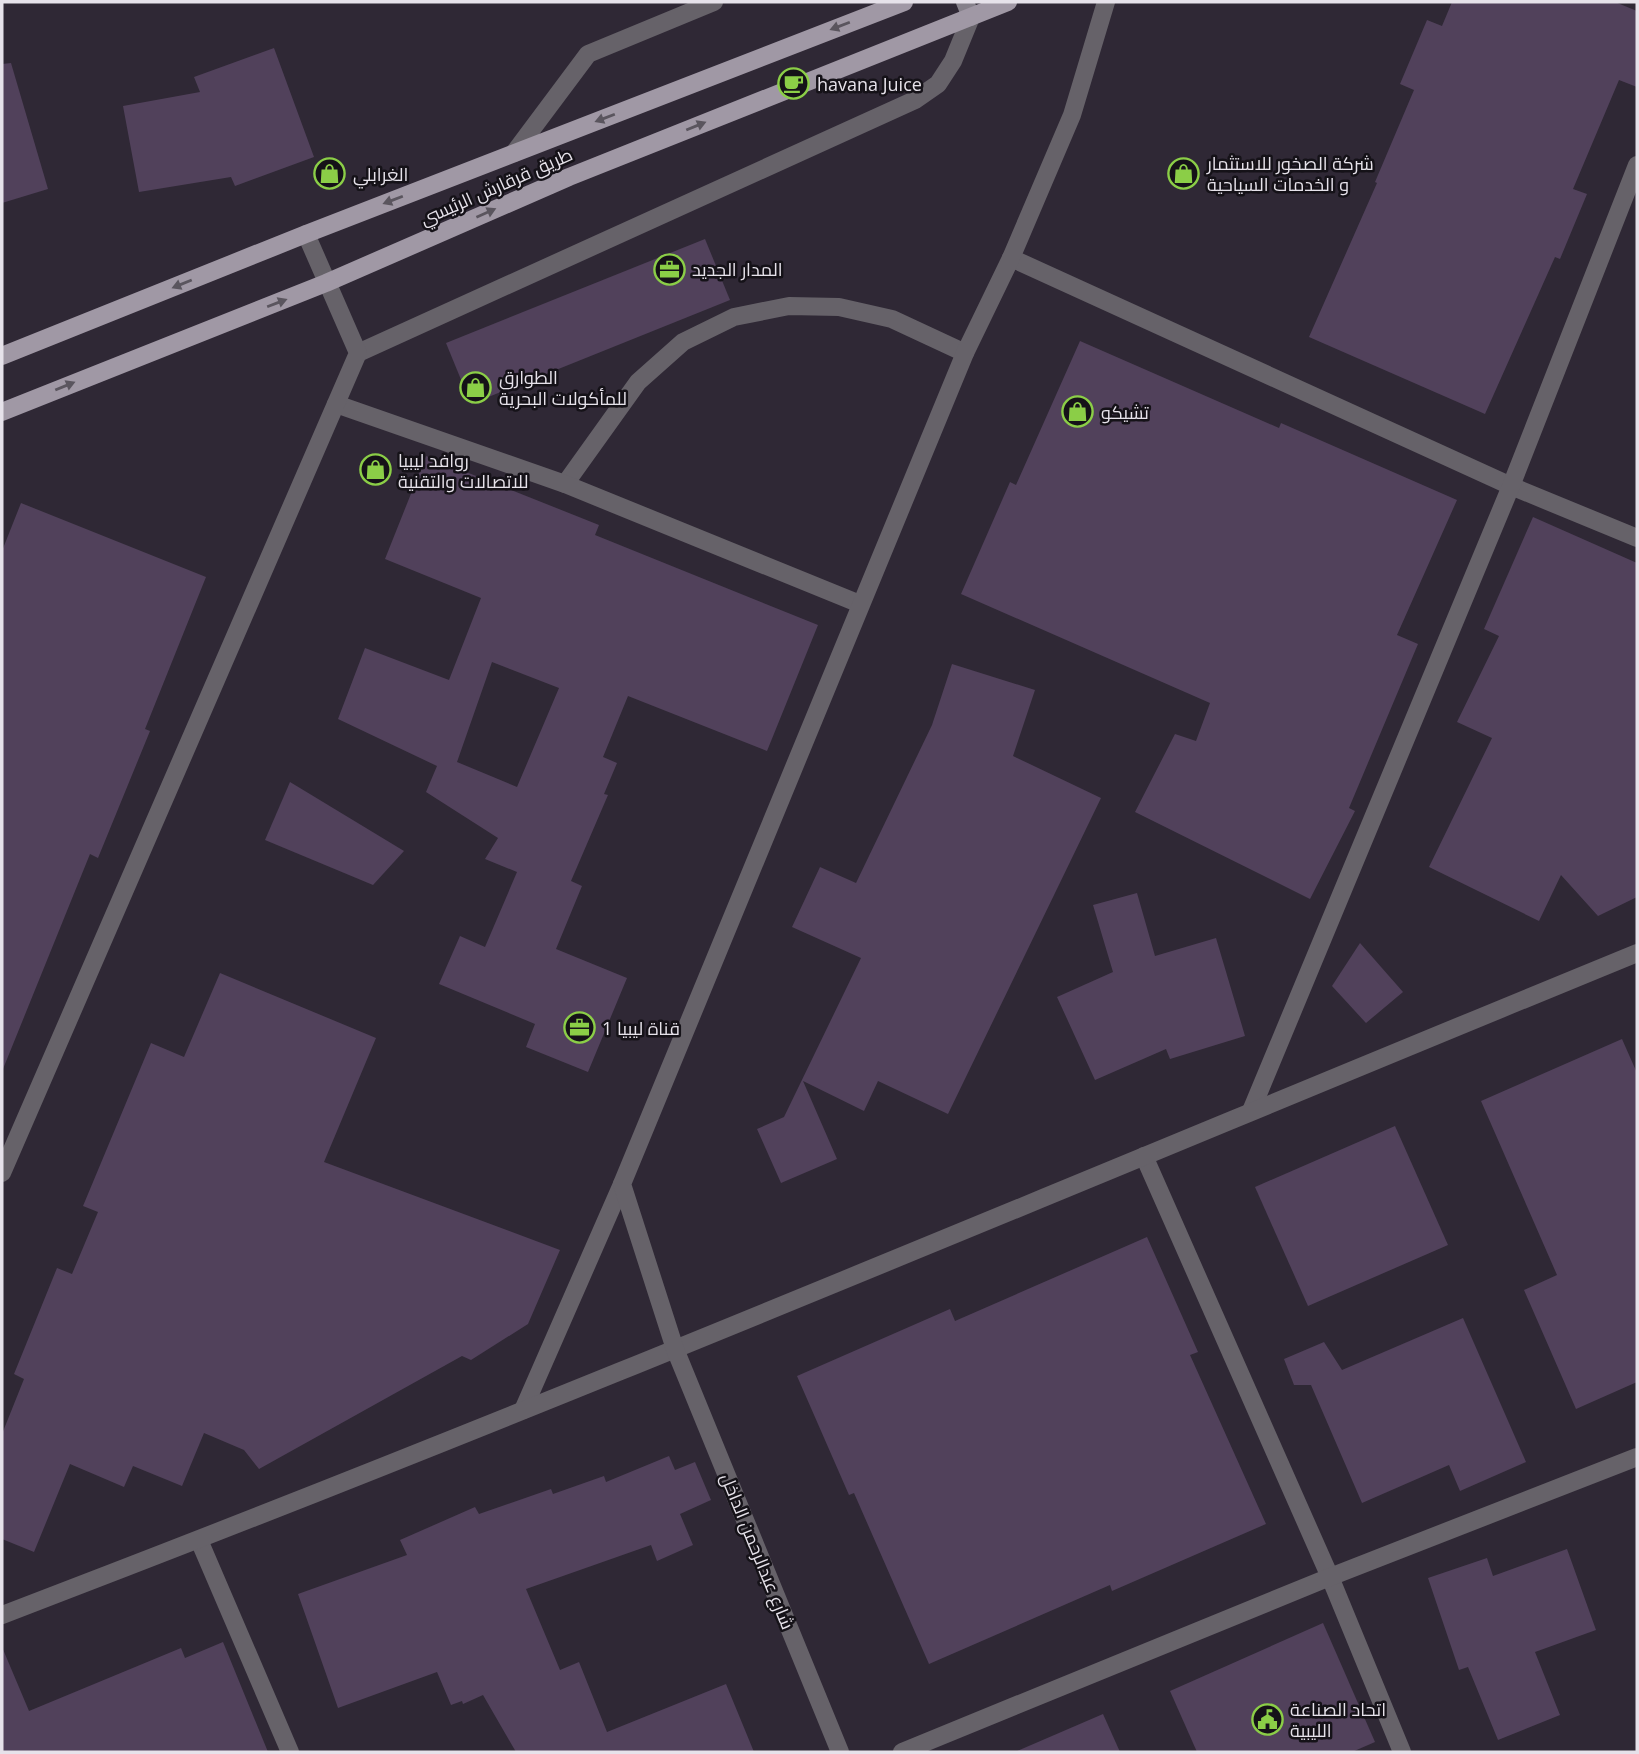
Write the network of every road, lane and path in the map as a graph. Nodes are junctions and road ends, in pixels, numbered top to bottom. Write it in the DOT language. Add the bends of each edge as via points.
graph roads {
  1 [pos="714,2"];
  2 [pos="904,2"];
  3 [pos="1008,2"];
  4 [pos="1106,2"];
  5 [pos="968,9"];
  6 [pos="514,153"];
  7 [pos="1637,165"];
  8 [pos="306,234"];
  9 [pos="1011,258"];
  10 [pos="326,283"];
  11 [pos="358,353"];
  12 [pos="965,353"];
  13 [pos="2,356"];
  14 [pos="336,404"];
  15 [pos="2,412"];
  16 [pos="565,484"];
  17 [pos="1511,486"];
  18 [pos="1637,538"];
  19 [pos="860,604"];
  20 [pos="1637,953"];
  21 [pos="1251,1111"];
  22 [pos="1144,1156"];
  23 [pos="2,1172"];
  24 [pos="622,1184"];
  25 [pos="675,1349"];
  26 [pos="523,1410"];
  27 [pos="1637,1457"];
  28 [pos="199,1540"];
  29 [pos="1331,1577"];
  30 [pos="2,1615"];
  31 [pos="290,1752"];
  32 [pos="840,1752"];
  33 [pos="902,1752"];
  34 [pos="1402,1752"];
  1 -- 6 [label="street" via="588,54"];
  2 -- 6 [label="main road, طريق قرقارش الرئيسي, one-way"];
  3 -- 5 [label="main road, طريق قرقارش الرئيسي"];
  4 -- 9 [label="street" via="1072,115"];
  10 -- 5 [label="main road, طريق قرقارش الرئيسي, one-way"];
  5 -- 11 [label="street" via="953,61 938,84 915,100"];
  6 -- 8 [label="main road, طريق قرقارش الرئيسي, one-way"];
  7 -- 17 [label="street"];
  8 -- 10 [label="street"];
  8 -- 13 [label="main road, طريق قرقارش الرئيسي, one-way"];
  9 -- 12 [label="street"];
  9 -- 17 [label="street"];
  10 -- 11 [label="street"];
  15 -- 10 [label="main road, طريق قرقارش الرئيسي, one-way"];
  11 -- 14 [label="street"];
  12 -- 16 [label="street" via="891,319 839,307 789,306 734,317 682,342 638,382"];
  12 -- 19 [label="street"];
  14 -- 16 [label="street"];
  14 -- 23 [label="street"];
  16 -- 19 [label="street"];
  17 -- 18 [label="street"];
  17 -- 21 [label="street"];
  19 -- 24 [label="street"];
  20 -- 21 [label="street"];
  21 -- 22 [label="street"];
  22 -- 25 [label="street"];
  22 -- 29 [label="street"];
  24 -- 25 [label="street, شارع عبدالرحمن الداخل"];
  24 -- 26 [label="street"];
  25 -- 26 [label="street"];
  25 -- 32 [label="street, شارع عبدالرحمن الداخل"];
  26 -- 28 [label="street"];
  27 -- 29 [label="street"];
  28 -- 30 [label="street"];
  28 -- 31 [label="street"];
  29 -- 33 [label="street"];
  29 -- 34 [label="street"];
}
